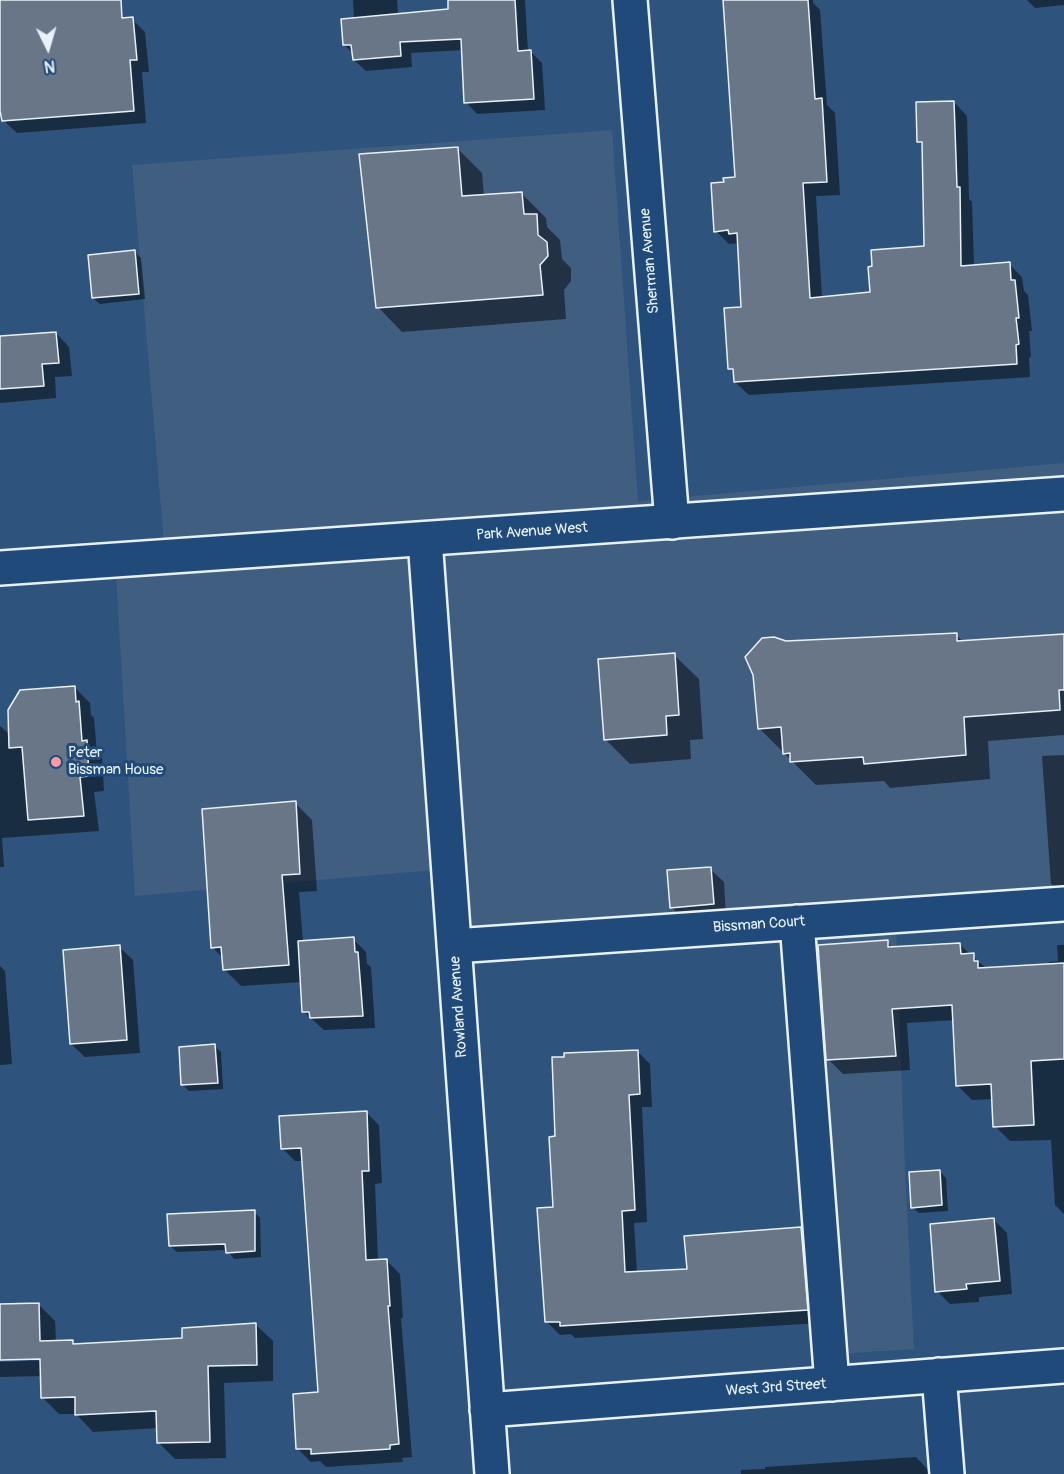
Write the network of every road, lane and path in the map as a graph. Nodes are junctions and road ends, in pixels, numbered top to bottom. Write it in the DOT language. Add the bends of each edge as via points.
graph roads {
  1 [pos="630,0"];
  2 [pos="1064,494"];
  3 [pos="672,522"];
  4 [pos="426,539"];
  5 [pos="0,568"];
  6 [pos="1064,904"];
  7 [pos="797,922"];
  8 [pos="454,946"];
  9 [pos="1064,1366"];
  10 [pos="939,1376"];
  11 [pos="832,1384"];
  12 [pos="487,1410"];
  13 [pos="492,1474"];
  14 [pos="947,1474"];
  1 -- 3 [label="street, Sherman Avenue"];
  2 -- 3 [label="street, Park Avenue West"];
  3 -- 4 [label="street, Park Avenue West"];
  4 -- 5 [label="street, Park Avenue West"];
  4 -- 8 [label="street, Rowland Avenue"];
  6 -- 7 [label="street, Bissman Court"];
  7 -- 8 [label="street, Bissman Court"];
  7 -- 11 [label="street"];
  8 -- 12 [label="street, Rowland Avenue"];
  9 -- 10 [label="street, West 3rd Street"];
  10 -- 11 [label="street, West 3rd Street"];
  10 -- 14 [label="street"];
  11 -- 12 [label="street, West 3rd Street"];
  12 -- 13 [label="street, Rowland Avenue"];
}
